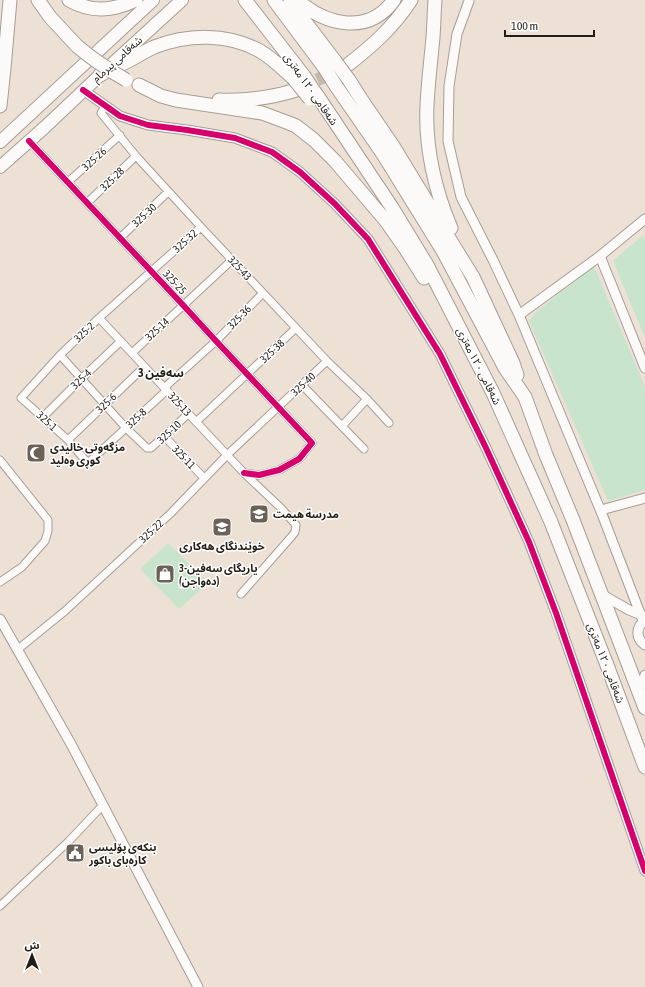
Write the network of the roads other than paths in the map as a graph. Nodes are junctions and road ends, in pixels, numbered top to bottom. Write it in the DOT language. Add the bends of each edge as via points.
graph roads {
  1 [pos="10,0"];
  2 [pos="38,0"];
  3 [pos="69,0"];
  4 [pos="136,0"];
  5 [pos="152,0"];
  6 [pos="182,0"];
  7 [pos="239,0"];
  8 [pos="245,0"];
  9 [pos="274,0"];
  10 [pos="289,0"];
  11 [pos="297,0"];
  12 [pos="394,0"];
  13 [pos="412,0"];
  14 [pos="435,0"];
  15 [pos="469,1"];
  16 [pos="264,23"];
  17 [pos="338,69"];
  18 [pos="100,75"];
  19 [pos="298,81"];
  20 [pos="139,85"];
  21 [pos="83,90"];
  22 [pos="0,106"];
  23 [pos="105,106"];
  24 [pos="120,135"];
  25 [pos="29,141"];
  26 [pos="0,142"];
  27 [pos="136,156"];
  28 [pos="0,167"];
  29 [pos="68,182"];
  30 [pos="168,192"];
  31 [pos="87,203"];
  32 [pos="645,220"];
  33 [pos="201,227"];
  34 [pos="120,238"];
  35 [pos="600,256"];
  36 [pos="232,260"];
  37 [pos="152,272"];
  38 [pos="473,277"];
  39 [pos="263,293"];
  40 [pos="183,305"];
  41 [pos="519,315"];
  42 [pos="99,318"];
  43 [pos="296,328"];
  44 [pos="121,341"];
  45 [pos="216,341"];
  46 [pos="132,353"];
  47 [pos="60,355"];
  48 [pos="327,361"];
  49 [pos="144,366"];
  50 [pos="645,368"];
  51 [pos="247,374"];
  52 [pos="81,379"];
  53 [pos="302,385"];
  54 [pos="165,389"];
  55 [pos="493,393"];
  56 [pos="525,397"];
  57 [pos="21,398"];
  58 [pos="367,399"];
  59 [pos="104,404"];
  60 [pos="279,407"];
  61 [pos="188,414"];
  62 [pos="42,417"];
  63 [pos="196,422"];
  64 [pos="390,424"];
  65 [pos="342,426"];
  66 [pos="126,428"];
  67 [pos="164,436"];
  68 [pos="68,440"];
  69 [pos="364,449"];
  70 [pos="227,455"];
  71 [pos="0,460"];
  72 [pos="89,462"];
  73 [pos="244,473"];
  74 [pos="204,478"];
  75 [pos="645,498"];
  76 [pos="601,510"];
  77 [pos="0,582"];
  78 [pos="241,594"];
  79 [pos="601,594"];
  80 [pos="644,618"];
  81 [pos="0,619"];
  82 [pos="645,645"];
  83 [pos="17,650"];
  84 [pos="645,675"];
  85 [pos="639,691"];
  86 [pos="645,708"];
  87 [pos="645,767"];
  88 [pos="103,805"];
  89 [pos="645,871"];
  90 [pos="0,906"];
  91 [pos="195,986"];
  1 -- 22 [label="highway"];
  2 -- 20 [label="highway, bridge" via="77,46 114,73"];
  3 -- 4 [label="highway" via="88,8 100,9 118,7"];
  5 -- 26 [label="highway, شەقامی پیرمام"];
  6 -- 18 [label="highway, شەقامی پیرمام"];
  7 -- 16 [label="highway"];
  8 -- 16 [label="highway, شەقامی ١٢٠ مەتری"];
  9 -- 17 [label="highway, شەقامی ١٢٠ مەتری"];
  10 -- 17 [label="highway"];
  11 -- 12 [label="highway" via="315,14 349,24 372,19"];
  13 -- 17 [label="highway" via="370,48"];
  14 -- 38 [label="highway" via="426,107 429,152 440,200"];
  15 -- 41 [label="street" via="458,34 449,86 448,141 461,197"];
  16 -- 19 [label="highway, شەقامی ١٢٠ مەتری"];
  17 -- 38 [label="highway" via="403,163"];
  17 -- 56 [label="highway, شەقامی ١٢٠ مەتری, bridge" via="336,86 383,154 443,251 506,368"];
  18 -- 19 [label="highway" via="168,43 210,37 224,38 254,49 270,58"];
  18 -- 21 [label="highway, شەقامی پیرمام"];
  19 -- 20 [label="highway" via="283,94 234,100 193,98"];
  19 -- 55 [label="highway, شەقامی ١٢٠ مەتری, bridge" via="314,97 400,220 427,265"];
  20 -- 55 [label="highway" via="176,100 262,113 290,122 314,140 393,230"];
  21 -- 23 [label="street"];
  21 -- 25 [label="highway, شەقامی پیرمام"];
  23 -- 24 [label="street, 325-43" via="101,113"];
  23 -- 89 [label="street" via="120,116 148,125 235,138 272,152 300,172 336,204 368,239 440,354 529,542"];
  24 -- 27 [label="street, 325-43"];
  24 -- 29 [label="street, 325-26"];
  25 -- 28 [label="highway, شەقامی پیرمام"];
  25 -- 29 [label="street, 325-25"];
  27 -- 30 [label="street, 325-43"];
  27 -- 31 [label="street, 325-28"];
  29 -- 31 [label="street, 325-25"];
  30 -- 33 [label="street, 325-43"];
  30 -- 34 [label="street, 325-30"];
  31 -- 34 [label="street, 325-25"];
  32 -- 35 [label="street"];
  33 -- 36 [label="street, 325-43"];
  33 -- 37 [label="street, 325-32"];
  34 -- 37 [label="street, 325-25"];
  35 -- 41 [label="street"];
  35 -- 50 [label="street"];
  36 -- 39 [label="street, 325-43"];
  36 -- 40 [label="street, 325-14"];
  37 -- 40 [label="street, 325-25"];
  37 -- 42 [label="street, 325-2"];
  38 -- 56 [label="highway" via="513,363"];
  39 -- 43 [label="street, 325-43"];
  39 -- 45 [label="street, 325-36"];
  40 -- 45 [label="street, 325-25"];
  40 -- 46 [label="street, 325-14"];
  41 -- 76 [label="street"];
  42 -- 44 [label="street, 325-13"];
  42 -- 47 [label="street, 325-2"];
  43 -- 48 [label="street, 325-43"];
  43 -- 51 [label="street, 325-38"];
  44 -- 46 [label="street, 325-13"];
  44 -- 52 [label="street, 325-4"];
  45 -- 51 [label="street, 325-25"];
  45 -- 54 [label="street, 325-36"];
  46 -- 49 [label="street, 325-13"];
  47 -- 52 [label="street"];
  47 -- 57 [label="street, 325-2"];
  48 -- 53 [label="street, 325-40"];
  48 -- 58 [label="street, 325-43"];
  49 -- 54 [label="street, 325-13"];
  49 -- 59 [label="street, 325-6"];
  51 -- 60 [label="street, 325-25"];
  51 -- 63 [label="street, 325-38"];
  52 -- 59 [label="street"];
  52 -- 62 [label="street, 325-4"];
  53 -- 60 [label="street, 325-40"];
  53 -- 65 [label="street"];
  54 -- 61 [label="street, 325-13"];
  54 -- 66 [label="street, 325-8"];
  55 -- 87 [label="highway, شەقامی ١٢٠ مەتری" via="551,522"];
  56 -- 79 [label="highway, شەقامی ١٢٠ مەتری"];
  57 -- 62 [label="street, 325-1"];
  58 -- 64 [label="street, 325-43"];
  58 -- 65 [label="street"];
  59 -- 66 [label="street"];
  59 -- 68 [label="street, 325-6"];
  60 -- 70 [label="street, 325-22"];
  60 -- 73 [label="street, 325-25" via="312,442 299,459 279,470 259,475"];
  61 -- 63 [label="street, 325-13"];
  61 -- 67 [label="street, 325-10"];
  62 -- 68 [label="street, 325-1"];
  63 -- 70 [label="street, 325-13"];
  65 -- 69 [label="street"];
  66 -- 67 [label="street, 325-10" via="149,449"];
  66 -- 72 [label="street, 325-8"];
  67 -- 74 [label="street, 325-11"];
  68 -- 72 [label="street, 325-1"];
  70 -- 73 [label="street, 325-13"];
  70 -- 74 [label="street, 325-22"];
  71 -- 77 [label="street" via="48,520 45,542 22,567"];
  73 -- 78 [label="street, 325-13" via="296,525 296,532"];
  74 -- 83 [label="street, 325-22" via="171,513 65,611"];
  75 -- 76 [label="street"];
  76 -- 80 [label="street"];
  79 -- 80 [label="street"];
  79 -- 85 [label="highway, شەقامی ١٢٠ مەتری"];
  80 -- 82 [label="street" via="639,626 638,635"];
  81 -- 83 [label="street"];
  83 -- 88 [label="street"];
  84 -- 85 [label="street"];
  85 -- 86 [label="highway, شەقامی ١٢٠ مەتری"];
  88 -- 90 [label="street"];
  88 -- 91 [label="street"];
}
